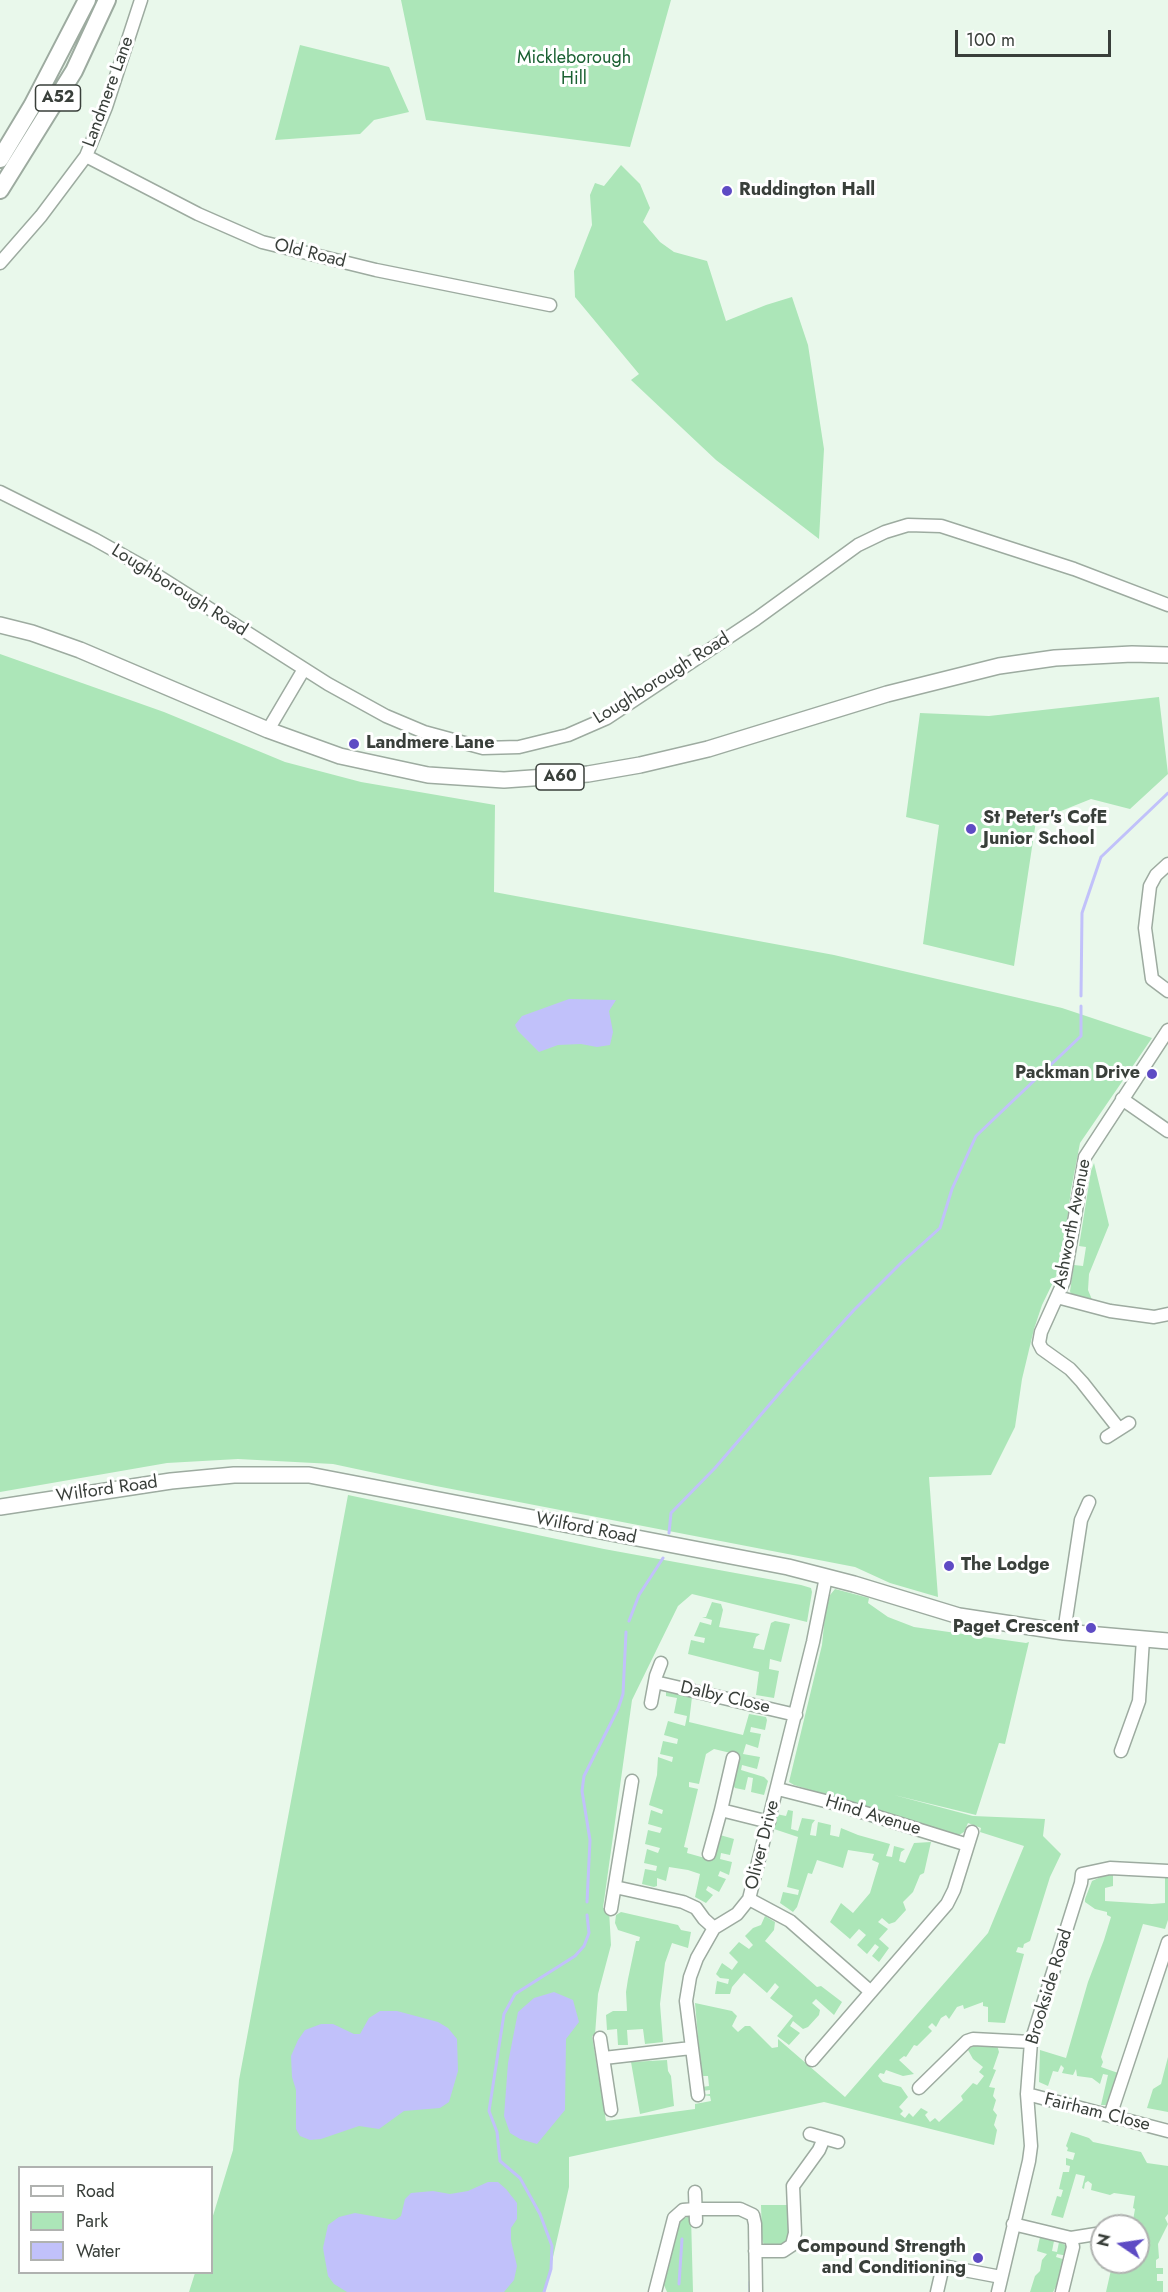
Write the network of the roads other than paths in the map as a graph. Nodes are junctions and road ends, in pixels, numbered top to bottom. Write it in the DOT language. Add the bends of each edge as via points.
graph roads {
  1 [pos="87,0"];
  2 [pos="107,0"];
  3 [pos="141,0"];
  4 [pos="86,156"];
  5 [pos="0,159"];
  6 [pos="0,190"];
  7 [pos="0,263"];
  8 [pos="550,305"];
  9 [pos="0,492"];
  10 [pos="1168,604"];
  11 [pos="0,625"];
  12 [pos="1168,655"];
  13 [pos="304,669"];
  14 [pos="268,730"];
  15 [pos="1168,864"];
  16 [pos="1168,991"];
  17 [pos="1168,1030"];
  18 [pos="1122,1099"];
  19 [pos="1168,1131"];
  20 [pos="1058,1297"];
  21 [pos="1168,1314"];
  22 [pos="1107,1437"];
  23 [pos="1089,1502"];
  24 [pos="0,1507"];
  25 [pos="826,1577"];
  26 [pos="1064,1632"];
  27 [pos="1143,1639"];
  28 [pos="1168,1641"];
  29 [pos="661,1663"];
  30 [pos="655,1682"];
  31 [pos="651,1702"];
  32 [pos="795,1715"];
  33 [pos="1121,1751"];
  34 [pos="733,1758"];
  35 [pos="632,1781"];
  36 [pos="778,1789"];
  37 [pos="721,1810"];
  38 [pos="769,1822"];
  39 [pos="972,1833"];
  40 [pos="968,1845"];
  41 [pos="709,1854"];
  42 [pos="1168,1871"];
  43 [pos="615,1887"];
  44 [pos="749,1899"];
  45 [pos="611,1908"];
  46 [pos="714,1928"];
  47 [pos="1168,1942"];
  48 [pos="871,1992"];
  49 [pos="600,2038"];
  50 [pos="1032,2042"];
  51 [pos="691,2048"];
  52 [pos="604,2058"];
  53 [pos="812,2060"];
  54 [pos="919,2088"];
  55 [pos="1027,2094"];
  56 [pos="698,2095"];
  57 [pos="610,2110"];
  58 [pos="1110,2116"];
  59 [pos="1168,2131"];
  60 [pos="810,2134"];
  61 [pos="824,2138"];
  62 [pos="838,2142"];
  63 [pos="695,2192"];
  64 [pos="696,2215"];
  65 [pos="1013,2224"];
  66 [pos="1090,2235"];
  67 [pos="1071,2238"];
  68 [pos="755,2251"];
  69 [pos="1001,2277"];
  70 [pos="655,2292"];
  71 [pos="756,2292"];
  72 [pos="937,2292"];
  73 [pos="998,2292"];
  74 [pos="1062,2292"];
  1 -- 5 [label="highway, A52"];
  2 -- 6 [label="highway, A52" via="74,71"];
  3 -- 4 [label="street, Landmere Lane"];
  4 -- 7 [label="street, Landmere Lane"];
  4 -- 8 [label="street, Old Road" via="262,242"];
  9 -- 13 [label="street, Loughborough Road" via="144,567"];
  10 -- 13 [label="street, Loughborough Road" via="941,526 908,525 858,545 756,619 607,718 568,735 519,747 483,748 424,732 386,716"];
  11 -- 14 [label="main road, A60" via="80,650"];
  12 -- 14 [label="main road, A60" via="1077,656 999,666 887,694 708,749 640,765 549,778 493,780 419,774 340,756"];
  13 -- 14 [label="street"];
  15 -- 16 [label="street" via="1150,886 1145,928 1152,979"];
  17 -- 18 [label="street, Ashworth Avenue"];
  18 -- 19 [label="street"];
  18 -- 20 [label="street, Ashworth Avenue" via="1084,1157 1067,1268"];
  20 -- 21 [label="street, Ashworth Avenue" via="1110,1311 1154,1317"];
  20 -- 22 [label="street, Ashworth Avenue" via="1039,1343 1070,1369 1124,1426"];
  23 -- 26 [label="street" via="1081,1520"];
  24 -- 25 [label="main road, Wilford Road" via="203,1478 309,1475"];
  25 -- 26 [label="main road, Wilford Road" via="959,1616"];
  25 -- 32 [label="street, Oliver Drive"];
  26 -- 27 [label="main road, Wilford Road"];
  27 -- 28 [label="main road, Wilford Road"];
  27 -- 33 [label="street" via="1138,1701"];
  29 -- 30 [label="street"];
  30 -- 31 [label="street"];
  30 -- 32 [label="street, Dalby Close"];
  32 -- 36 [label="street, Oliver Drive"];
  34 -- 37 [label="street"];
  35 -- 43 [label="street"];
  36 -- 38 [label="street, Oliver Drive"];
  36 -- 40 [label="street, Hind Avenue"];
  37 -- 38 [label="street"];
  37 -- 41 [label="street"];
  38 -- 44 [label="street, Oliver Drive"];
  39 -- 40 [label="street"];
  40 -- 48 [label="street" via="947,1904"];
  42 -- 50 [label="street, Brookside Road" via="1110,1868 1082,1874"];
  43 -- 45 [label="street"];
  43 -- 46 [label="street" via="683,1902 696,1908"];
  44 -- 46 [label="street, Oliver Drive" via="737,1914"];
  44 -- 48 [label="street" via="790,1922"];
  46 -- 51 [label="street, Oliver Drive" via="690,1977 686,2001"];
  47 -- 58 [label="street"];
  48 -- 53 [label="street"];
  49 -- 52 [label="street"];
  50 -- 54 [label="street" via="973,2038"];
  50 -- 55 [label="street, Brookside Road"];
  51 -- 52 [label="street"];
  51 -- 56 [label="street, Oliver Drive"];
  52 -- 57 [label="street"];
  55 -- 58 [label="street, Fairham Close"];
  55 -- 65 [label="street, Brookside Road" via="1031,2146"];
  58 -- 59 [label="street, Fairham Close"];
  60 -- 61 [label="street"];
  61 -- 62 [label="street"];
  61 -- 68 [label="street" via="793,2186 792,2245 783,2251"];
  63 -- 64 [label="street"];
  64 -- 68 [label="street" via="749,2211 754,2220"];
  64 -- 70 [label="street" via="683,2210 674,2218"];
  65 -- 67 [label="street"];
  65 -- 69 [label="street, Brookside Road"];
  66 -- 67 [label="street"];
  67 -- 74 [label="street" via="1073,2247"];
  68 -- 71 [label="street"];
  69 -- 72 [label="street" via="943,2266"];
  69 -- 73 [label="street, Brookside Road"];
}
